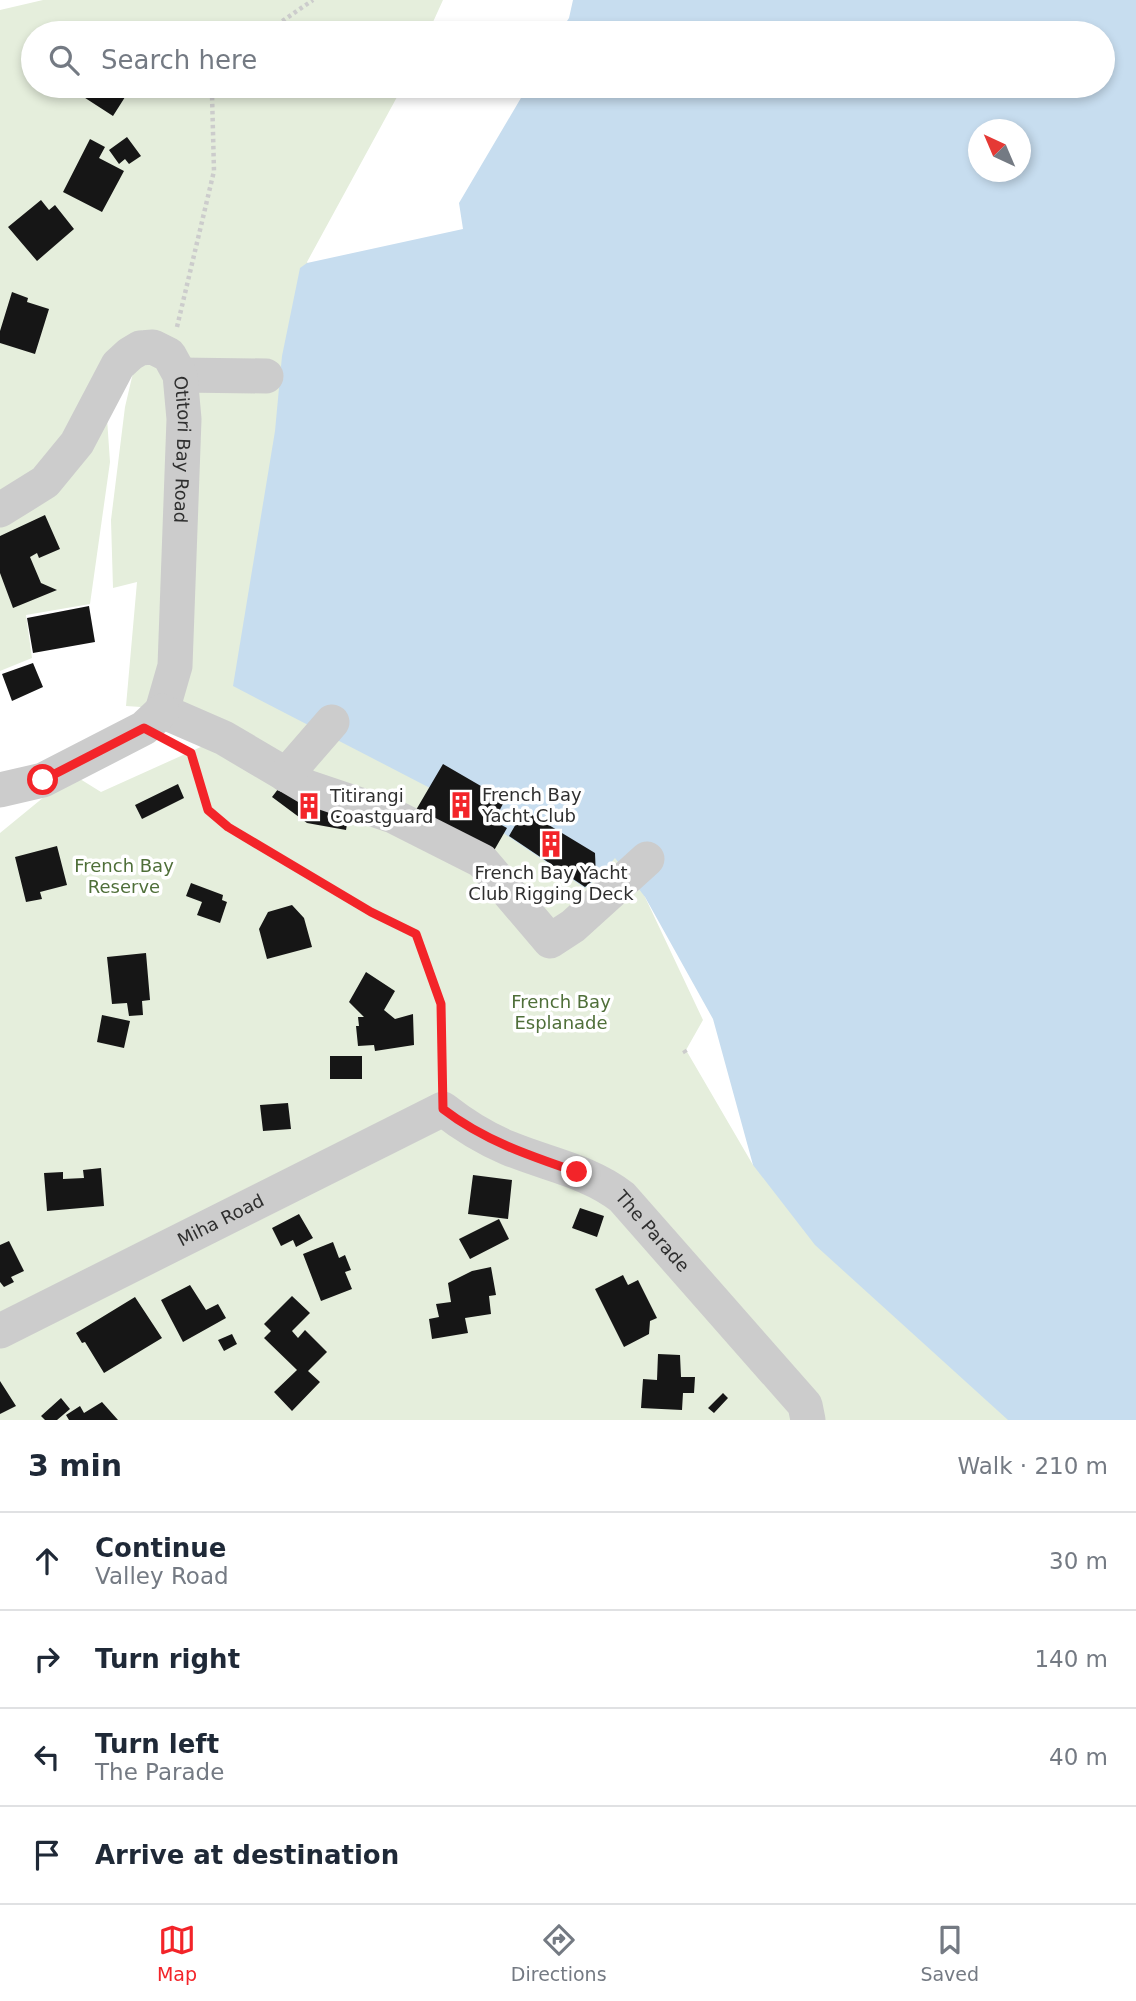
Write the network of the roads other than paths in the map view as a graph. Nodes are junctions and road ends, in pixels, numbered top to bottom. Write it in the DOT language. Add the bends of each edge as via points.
graph roads {
  1 [pos="175,365"];
  2 [pos="266,376"];
  3 [pos="0,510"];
  4 [pos="162,711"];
  5 [pos="331,722"];
  6 [pos="286,775"];
  7 [pos="0,790"];
  8 [pos="648,859"];
  9 [pos="443,1109"];
  10 [pos="0,1331"];
  11 [pos="808,1420"];
  1 -- 2 [label="street"];
  1 -- 3 [label="street, Otitori Bay Road" via="153,346 130,354 118,365 77,443 45,482"];
  1 -- 4 [label="street, Otitori Bay Road" via="184,419 174,666"];
  4 -- 6 [label="street" via="224,738"];
  4 -- 7 [label="street" via="144,728 43,780"];
  5 -- 6 [label="street"];
  6 -- 8 [label="street" via="393,817 482,861 550,941"];
  9 -- 10 [label="street, Miha Road"];
  9 -- 11 [label="street, The Parade" via="506,1147 592,1178 622,1196 805,1405"];
}
